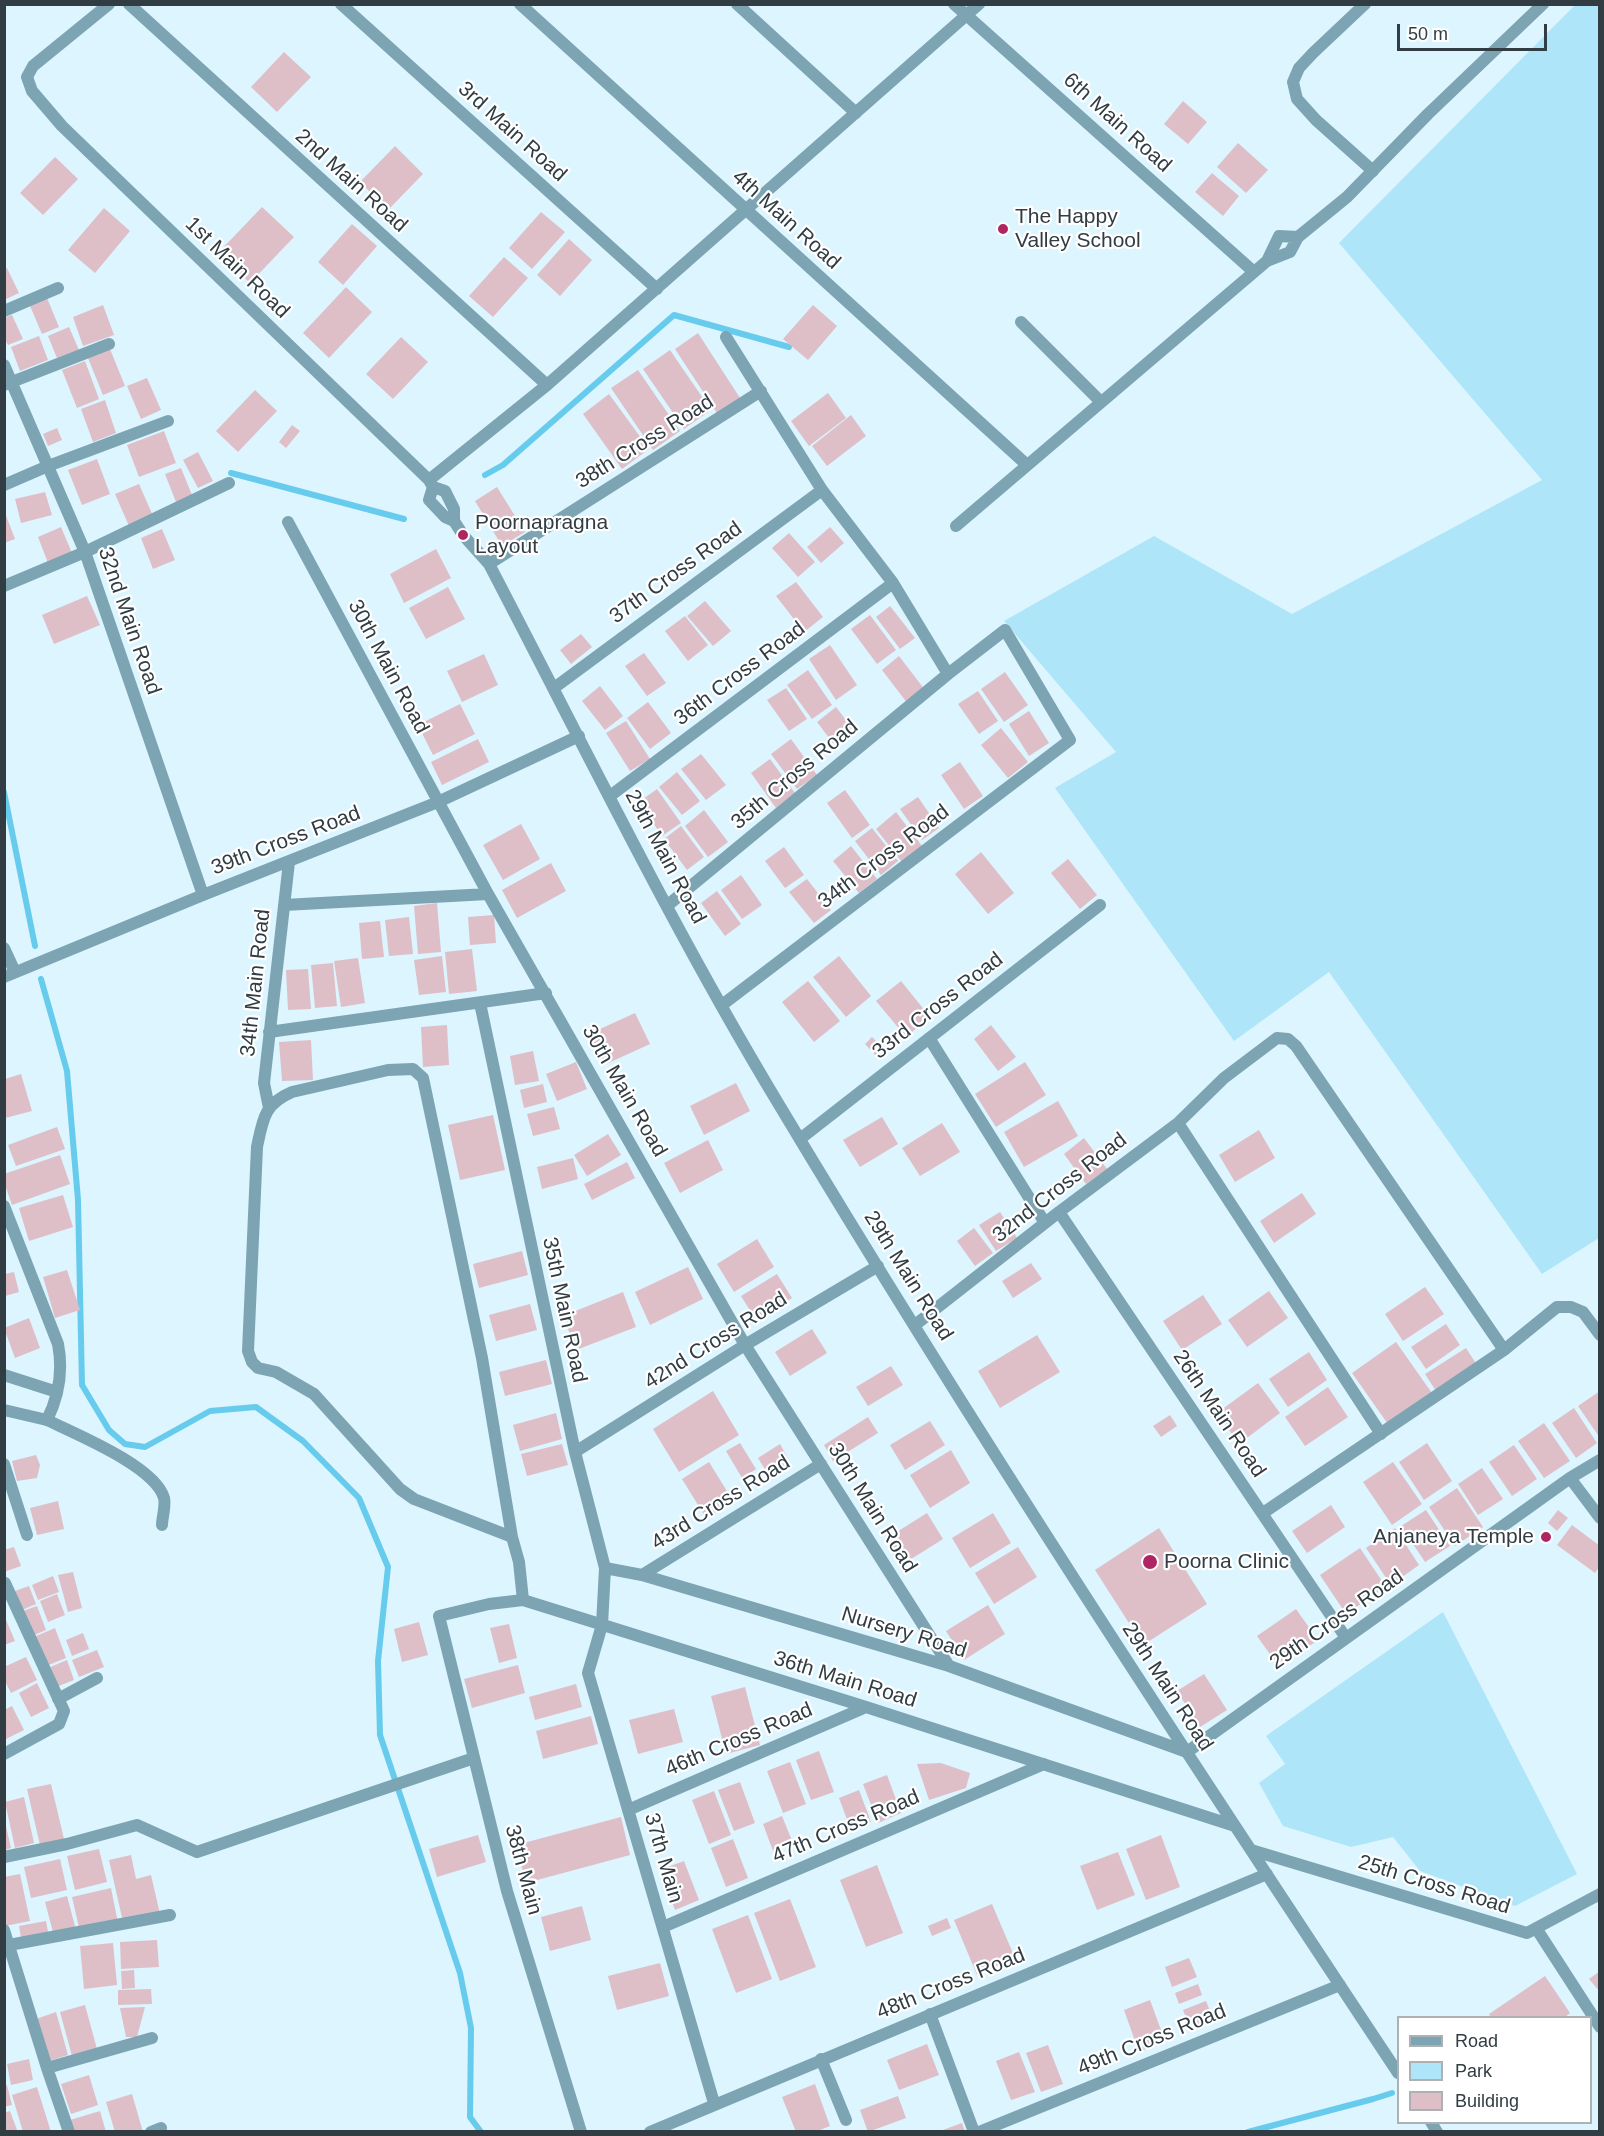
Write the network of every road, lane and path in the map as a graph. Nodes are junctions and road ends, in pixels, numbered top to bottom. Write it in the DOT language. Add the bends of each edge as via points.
graph roads {
  1 [pos="109,4"];
  2 [pos="129,4"];
  3 [pos="340,4"];
  4 [pos="520,4"];
  5 [pos="737,4"];
  6 [pos="954,4"];
  7 [pos="979,4"];
  8 [pos="1365,4"];
  9 [pos="1543,4"];
  10 [pos="966,16"];
  11 [pos="856,113"];
  12 [pos="1372,171"];
  13 [pos="746,210"];
  14 [pos="1254,272"];
  15 [pos="58,288"];
  16 [pos="657,289"];
  17 [pos="4,311"];
  18 [pos="1020,322"];
  19 [pos="726,337"];
  20 [pos="109,344"];
  21 [pos="4,365"];
  22 [pos="8,383"];
  23 [pos="547,386"];
  24 [pos="761,391"];
  25 [pos="1101,402"];
  26 [pos="168,422"];
  27 [pos="1027,465"];
  28 [pos="48,466"];
  29 [pos="229,483"];
  30 [pos="431,483"];
  31 [pos="4,485"];
  32 [pos="822,490"];
  33 [pos="288,522"];
  34 [pos="956,526"];
  35 [pos="85,552"];
  36 [pos="489,564"];
  37 [pos="893,583"];
  38 [pos="4,586"];
  39 [pos="948,674"];
  40 [pos="554,688"];
  41 [pos="579,736"];
  42 [pos="1070,740"];
  43 [pos="610,796"];
  44 [pos="438,802"];
  45 [pos="289,862"];
  46 [pos="488,894"];
  47 [pos="203,895"];
  48 [pos="284,905"];
  49 [pos="1100,905"];
  50 [pos="668,906"];
  51 [pos="4,948"];
  52 [pos="10,975"];
  53 [pos="546,993"];
  54 [pos="480,1002"];
  55 [pos="722,1005"];
  56 [pos="269,1032"];
  57 [pos="929,1038"];
  58 [pos="269,1108"];
  59 [pos="1178,1123"];
  60 [pos="800,1139"];
  61 [pos="4,1206"];
  62 [pos="1059,1212"];
  63 [pos="1045,1223"];
  64 [pos="878,1266"];
  65 [pos="915,1326"];
  66 [pos="1597,1328"];
  67 [pos="745,1345"];
  68 [pos="1504,1350"];
  69 [pos="4,1375"];
  70 [pos="57,1392"];
  71 [pos="4,1410"];
  72 [pos="47,1420"];
  73 [pos="1381,1434"];
  74 [pos="575,1452"];
  75 [pos="1599,1460"];
  76 [pos="4,1464"];
  77 [pos="821,1464"];
  78 [pos="1570,1478"];
  79 [pos="1263,1513"];
  80 [pos="1599,1518"];
  81 [pos="162,1525"];
  82 [pos="27,1535"];
  83 [pos="512,1537"];
  84 [pos="605,1568"];
  85 [pos="642,1575"];
  86 [pos="5,1583"];
  87 [pos="523,1600"];
  88 [pos="439,1616"];
  89 [pos="602,1625"];
  90 [pos="1346,1638"];
  91 [pos="949,1666"];
  92 [pos="98,1678"];
  93 [pos="58,1699"];
  94 [pos="866,1707"];
  95 [pos="1187,1752"];
  96 [pos="4,1754"];
  97 [pos="474,1758"];
  98 [pos="1044,1764"];
  99 [pos="628,1810"];
  100 [pos="1235,1826"];
  101 [pos="1251,1850"];
  102 [pos="4,1857"];
  103 [pos="1267,1874"];
  104 [pos="1599,1894"];
  105 [pos="170,1915"];
  106 [pos="663,1927"];
  107 [pos="1536,1928"];
  108 [pos="4,1930"];
  109 [pos="9,1945"];
  110 [pos="1340,1985"];
  111 [pos="930,2014"];
  112 [pos="1599,2027"];
  113 [pos="152,2038"];
  114 [pos="821,2059"];
  115 [pos="47,2068"];
  116 [pos="1397,2071"];
  117 [pos="714,2103"];
  118 [pos="846,2120"];
  119 [pos="69,2132"];
  120 [pos="581,2132"];
  121 [pos="650,2132"];
  122 [pos="974,2132"];
  123 [pos="979,2132"];
  1 -- 30 [label="street, 1st Main Road" via="33,66 27,77 32,91 62,126"];
  2 -- 23 [label="street, 2nd Main Road"];
  3 -- 16 [label="street, 3rd Main Road"];
  4 -- 13 [label="street, 4th Main Road"];
  5 -- 11 [label="street"];
  6 -- 10 [label="street, 6th Main Road"];
  7 -- 10 [label="street"];
  8 -- 12 [label="street" via="1313,52 1293,82 1297,99"];
  9 -- 12 [label="street"];
  10 -- 11 [label="street"];
  10 -- 14 [label="street, 6th Main Road"];
  11 -- 13 [label="street"];
  12 -- 14 [label="street" via="1298,237 1290,252 1267,261"];
  13 -- 16 [label="street"];
  13 -- 27 [label="street, 4th Main Road"];
  14 -- 25 [label="street"];
  15 -- 17 [label="street"];
  16 -- 23 [label="street"];
  18 -- 25 [label="street"];
  19 -- 24 [label="street"];
  20 -- 22 [label="street"];
  21 -- 22 [label="street, 32nd Main Road"];
  22 -- 28 [label="street, 32nd Main Road"];
  23 -- 30 [label="street"];
  24 -- 32 [label="street"];
  24 -- 36 [label="street, 38th Cross Road"];
  25 -- 27 [label="street"];
  26 -- 28 [label="street"];
  27 -- 34 [label="street"];
  28 -- 31 [label="street"];
  28 -- 35 [label="street, 32nd Main Road"];
  29 -- 35 [label="street"];
  30 -- 36 [label="street, 29th Main Road" via="429,500 454,521"];
  32 -- 37 [label="street"];
  32 -- 40 [label="street, 37th Cross Road"];
  33 -- 44 [label="street, 30th Main Road"];
  35 -- 38 [label="street"];
  35 -- 47 [label="street, 32nd Main Road"];
  36 -- 40 [label="street, 29th Main Road"];
  37 -- 39 [label="street"];
  37 -- 43 [label="street, 36th Cross Road"];
  39 -- 42 [label="street, 35th Cross Road" via="1005,630"];
  39 -- 50 [label="street, 35th Cross Road"];
  40 -- 41 [label="street, 29th Main Road"];
  41 -- 43 [label="street, 29th Main Road"];
  41 -- 44 [label="street, 39th Cross Road"];
  42 -- 55 [label="street, 34th Cross Road"];
  43 -- 50 [label="street, 29th Main Road"];
  44 -- 45 [label="street, 39th Cross Road"];
  44 -- 46 [label="street, 30th Main Road"];
  45 -- 47 [label="street, 39th Cross Road"];
  45 -- 48 [label="street, 34th Main Road"];
  46 -- 48 [label="street"];
  46 -- 53 [label="street, 30th Main Road"];
  47 -- 52 [label="street, 39th Cross Road"];
  48 -- 56 [label="street, 34th Main Road"];
  49 -- 57 [label="street, 33rd Cross Road"];
  50 -- 55 [label="street, 29th Main Road"];
  51 -- 52 [label="street"];
  53 -- 54 [label="street"];
  53 -- 67 [label="street, 30th Main Road"];
  54 -- 56 [label="street"];
  54 -- 74 [label="street, 35th Main Road"];
  55 -- 60 [label="street, 29th Main Road"];
  56 -- 58 [label="street, 34th Main Road" via="264,1083"];
  57 -- 60 [label="street, 33rd Cross Road"];
  57 -- 63 [label="street"];
  58 -- 83 [label="street" via="257,1147 248,1351 252,1362 314,1394 407,1494"];
  58 -- 83 [label="street" via="277,1098 292,1092 388,1070 413,1069 423,1078 482,1358"];
  59 -- 62 [label="street, 32nd Cross Road"];
  59 -- 68 [label="street, 32nd Cross Road" via="1224,1078 1277,1038 1288,1039"];
  59 -- 73 [label="street"];
  60 -- 64 [label="street, 29th Main Road"];
  61 -- 70 [label="street" via="58,1344 61,1359"];
  62 -- 63 [label="street, 32nd Cross Road"];
  62 -- 79 [label="street, 26th Main Road"];
  63 -- 65 [label="street, 32nd Cross Road"];
  64 -- 65 [label="street, 29th Main Road"];
  64 -- 67 [label="street, 42nd Cross Road"];
  65 -- 95 [label="street, 29th Main Road"];
  66 -- 68 [label="street" via="1583,1312 1557,1307"];
  67 -- 74 [label="street, 42nd Cross Road"];
  67 -- 77 [label="street, 30th Main Road"];
  68 -- 73 [label="street"];
  69 -- 70 [label="street"];
  70 -- 72 [label="street"];
  71 -- 72 [label="street"];
  72 -- 81 [label="street" via="140,1469 164,1498"];
  73 -- 79 [label="street"];
  74 -- 84 [label="street, 35th Main Road"];
  75 -- 78 [label="street, 29th Cross Road"];
  76 -- 82 [label="street"];
  77 -- 85 [label="street, 43rd Cross Road"];
  77 -- 91 [label="street, 30th Main Road"];
  78 -- 80 [label="street"];
  78 -- 90 [label="street, 29th Cross Road"];
  79 -- 90 [label="street, 26th Main Road"];
  83 -- 87 [label="street"];
  84 -- 85 [label="street, Nursery Road"];
  84 -- 89 [label="street, 35th Main Road"];
  85 -- 91 [label="street, Nursery Road"];
  86 -- 93 [label="street"];
  87 -- 88 [label="street, 36th Main Road"];
  87 -- 89 [label="street, 36th Main Road"];
  88 -- 97 [label="street, 38th Main"];
  89 -- 94 [label="street, 36th Main Road"];
  89 -- 99 [label="street, 37th Main" via="588,1674"];
  90 -- 95 [label="street, 29th Cross Road"];
  91 -- 95 [label="street, Nursery Road"];
  92 -- 93 [label="street"];
  93 -- 96 [label="street" via="64,1711 59,1724"];
  94 -- 98 [label="street, 36th Main Road"];
  94 -- 99 [label="street, 46th Cross Road"];
  95 -- 100 [label="street, 29th Main Road"];
  97 -- 102 [label="street" via="197,1852 137,1825"];
  97 -- 120 [label="street, 38th Main" via="507,1891"];
  98 -- 100 [label="street, 36th Main Road"];
  98 -- 106 [label="street, 47th Cross Road"];
  99 -- 106 [label="street, 37th Main"];
  100 -- 101 [label="street, 29th Main Road"];
  101 -- 103 [label="street, 29th Main Road"];
  101 -- 107 [label="street, 25th Cross Road" via="1527,1933"];
  103 -- 110 [label="street, 29th Main Road"];
  103 -- 111 [label="street, 48th Cross Road"];
  104 -- 107 [label="street, 25th Cross Road"];
  105 -- 109 [label="street"];
  106 -- 117 [label="street, 37th Main"];
  107 -- 112 [label="street"];
  108 -- 109 [label="street"];
  109 -- 115 [label="street"];
  110 -- 116 [label="street, 29th Main Road"];
  110 -- 123 [label="street, 49th Cross Road"];
  111 -- 114 [label="street, 48th Cross Road"];
  111 -- 122 [label="street"];
  113 -- 115 [label="street"];
  114 -- 117 [label="street, 48th Cross Road"];
  114 -- 118 [label="street"];
  115 -- 119 [label="street"];
  117 -- 121 [label="street, 48th Cross Road"];
}
